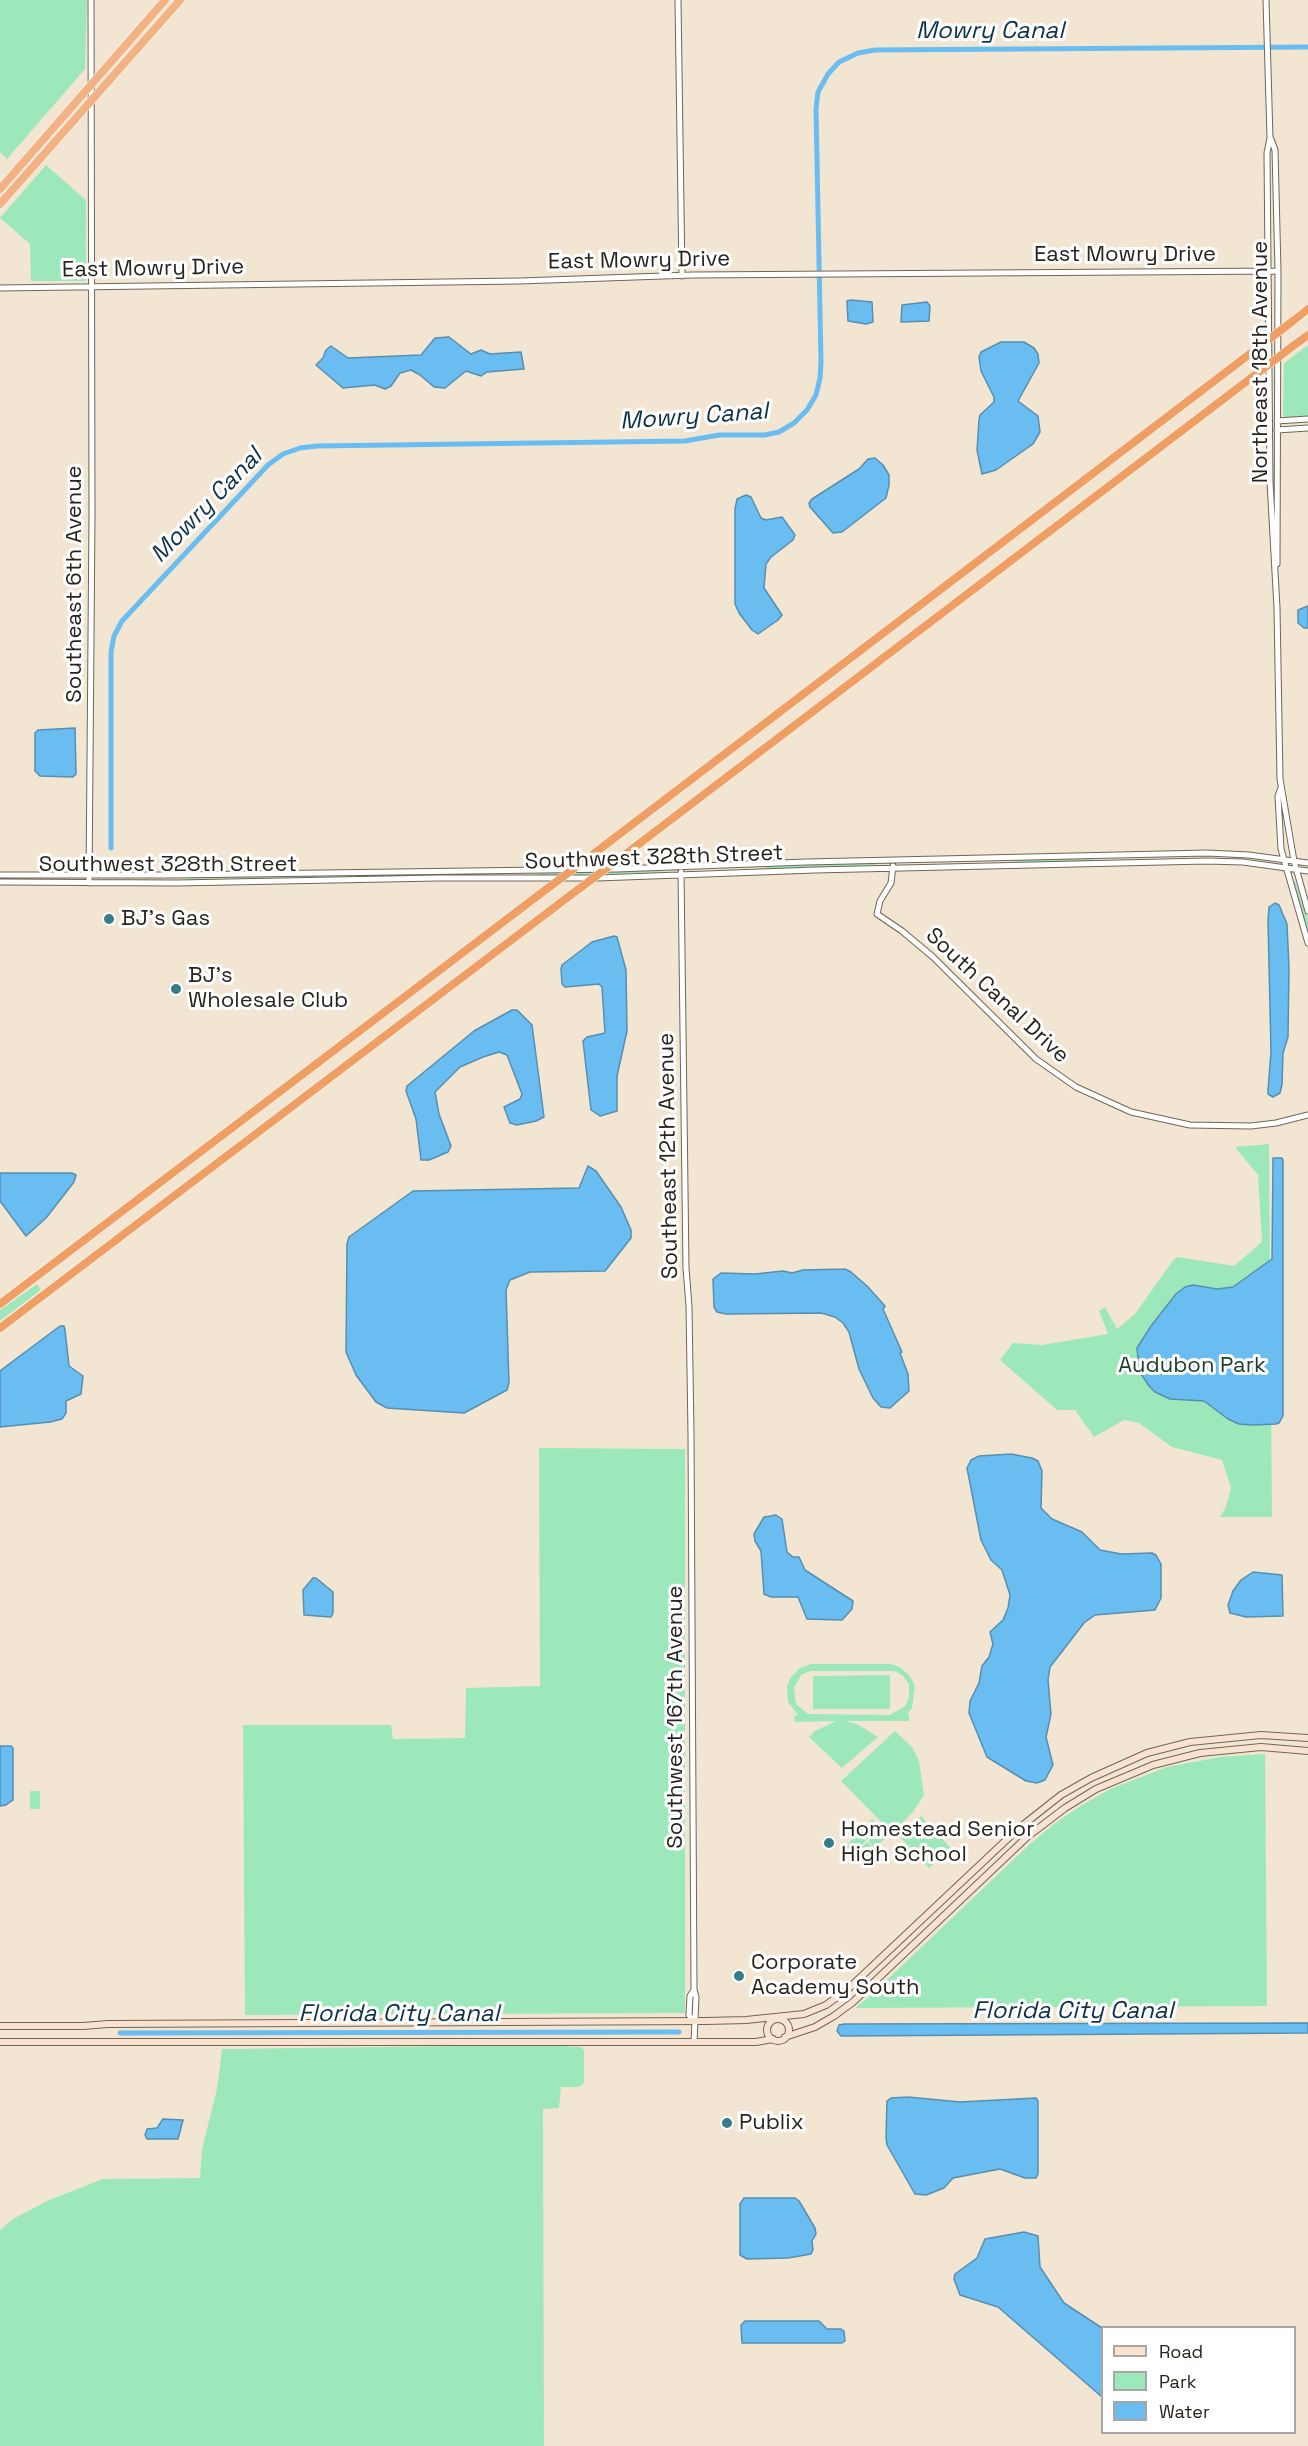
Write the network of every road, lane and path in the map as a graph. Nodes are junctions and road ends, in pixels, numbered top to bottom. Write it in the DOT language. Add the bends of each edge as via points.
graph roads {
  1 [pos="91,0"];
  2 [pos="165,0"];
  3 [pos="180,0"];
  4 [pos="678,0"];
  5 [pos="1266,0"];
  6 [pos="92,85"];
  7 [pos="91,101"];
  8 [pos="1270,138"];
  9 [pos="0,189"];
  10 [pos="0,204"];
  11 [pos="1269,271"];
  12 [pos="1278,271"];
  13 [pos="682,276"];
  14 [pos="92,286"];
  15 [pos="0,288"];
  16 [pos="1308,309"];
  17 [pos="1308,335"];
  18 [pos="1308,419"];
  19 [pos="1270,420"];
  20 [pos="1278,420"];
  21 [pos="1308,428"];
  22 [pos="1270,430"];
  23 [pos="1278,430"];
  24 [pos="1276,586"];
  25 [pos="1281,788"];
  26 [pos="1291,841"];
  27 [pos="1280,842"];
  28 [pos="1283,859"];
  29 [pos="892,860"];
  30 [pos="1294,861"];
  31 [pos="1308,863"];
  32 [pos="681,867"];
  33 [pos="893,868"];
  34 [pos="1285,868"];
  35 [pos="1297,869"];
  36 [pos="1308,871"];
  37 [pos="0,874"];
  38 [pos="89,875"];
  39 [pos="681,875"];
  40 [pos="0,882"];
  41 [pos="89,883"];
  42 [pos="1308,911"];
  43 [pos="1308,943"];
  44 [pos="1308,1115"];
  45 [pos="0,1304"];
  46 [pos="0,1328"];
  47 [pos="691,1444"];
  48 [pos="1308,1738"];
  49 [pos="1308,1751"];
  50 [pos="825,2006"];
  51 [pos="832,2017"];
  52 [pos="776,2018"];
  53 [pos="693,2021"];
  54 [pos="0,2026"];
  55 [pos="785,2037"];
  56 [pos="773,2039"];
  57 [pos="0,2042"];
  58 [pos="694,2042"];
  1 -- 6 [label="street, Southeast 6th Avenue"];
  2 -- 6 [label="highway"];
  3 -- 7 [label="highway"];
  4 -- 13 [label="street"];
  5 -- 8 [label="street, Northeast 18th Avenue"];
  6 -- 7 [label="street, Southeast 6th Avenue"];
  6 -- 9 [label="highway"];
  7 -- 10 [label="highway"];
  7 -- 14 [label="street, Southeast 6th Avenue"];
  8 -- 11 [label="street, Northeast 18th Avenue"];
  8 -- 12 [label="street, Northeast 18th Avenue" via="1275,150"];
  11 -- 12 [label="street, East Mowry Drive"];
  11 -- 13 [label="street, East Mowry Drive"];
  11 -- 19 [label="street, Northeast 18th Avenue"];
  12 -- 20 [label="street, Northeast 18th Avenue"];
  13 -- 14 [label="street, East Mowry Drive"];
  14 -- 15 [label="street, East Mowry Drive"];
  14 -- 38 [label="street, Southeast 6th Avenue"];
  16 -- 45 [label="highway, bridge"];
  17 -- 46 [label="highway, bridge"];
  18 -- 20 [label="street"];
  19 -- 20 [label="street"];
  19 -- 22 [label="street, Northeast 18th Avenue"];
  20 -- 23 [label="street, Northeast 18th Avenue"];
  21 -- 23 [label="street"];
  22 -- 23 [label="street"];
  22 -- 24 [label="street, Northeast 18th Avenue"];
  23 -- 24 [label="street, Northeast 18th Avenue"];
  24 -- 25 [label="street, Northeast 18th Avenue"];
  25 -- 26 [label="street, Northeast 18th Avenue"];
  25 -- 27 [label="street, Northeast 18th Avenue"];
  26 -- 27 [label="street"];
  26 -- 30 [label="street, Northeast 18th Avenue"];
  27 -- 28 [label="street, Northeast 18th Avenue"];
  28 -- 29 [label="street, Southwest 328th Street" via="1207,853"];
  28 -- 30 [label="street, Southwest 328th Street"];
  28 -- 34 [label="street, Northeast 18th Avenue"];
  29 -- 32 [label="street, Southwest 328th Street"];
  29 -- 33 [label="street"];
  30 -- 31 [label="street, Southwest 328th Street"];
  30 -- 35 [label="street, Northeast 18th Avenue"];
  32 -- 38 [label="street, Southwest 328th Street"];
  32 -- 39 [label="street, Southeast 12th Avenue"];
  33 -- 34 [label="street, Southwest 328th Street" via="1206,861"];
  33 -- 39 [label="street, Southwest 328th Street"];
  33 -- 44 [label="street, South Canal Drive" via="891,883 877,914 933,957 1039,1062 1076,1087 1146,1116 1202,1126 1263,1125"];
  34 -- 35 [label="street, Southwest 328th Street"];
  34 -- 43 [label="street, Northeast 18th Avenue"];
  35 -- 36 [label="street, Southwest 328th Street"];
  35 -- 42 [label="street, Northeast 18th Avenue"];
  37 -- 38 [label="street, Southwest 328th Street"];
  38 -- 41 [label="street, Southeast 6th Avenue"];
  39 -- 41 [label="street, Southwest 328th Street"];
  39 -- 47 [label="street, Southeast 12th Avenue"];
  40 -- 41 [label="street, Southwest 328th Street"];
  47 -- 53 [label="street, Southwest 167th Avenue" via="696,2015"];
  48 -- 50 [label="main road" via="1261,1735 1190,1742 1147,1754 1091,1778 1061,1795 1018,1829 847,1990"];
  49 -- 51 [label="main road" via="1261,1747 1200,1753 1153,1765 1096,1790 1065,1808 1028,1838 853,2002"];
  50 -- 51 [label="main road"];
  50 -- 52 [label="main road"];
  51 -- 55 [label="main road"];
  52 -- 53 [label="main road"];
  52 -- 55 [label="main road" via="787,2025"];
  52 -- 56 [label="main road" via="767,2028"];
  53 -- 54 [label="main road"];
  53 -- 58 [label="street, Southwest 167th Avenue"];
  55 -- 56 [label="main road"];
  56 -- 58 [label="main road"];
  57 -- 58 [label="main road"];
}
